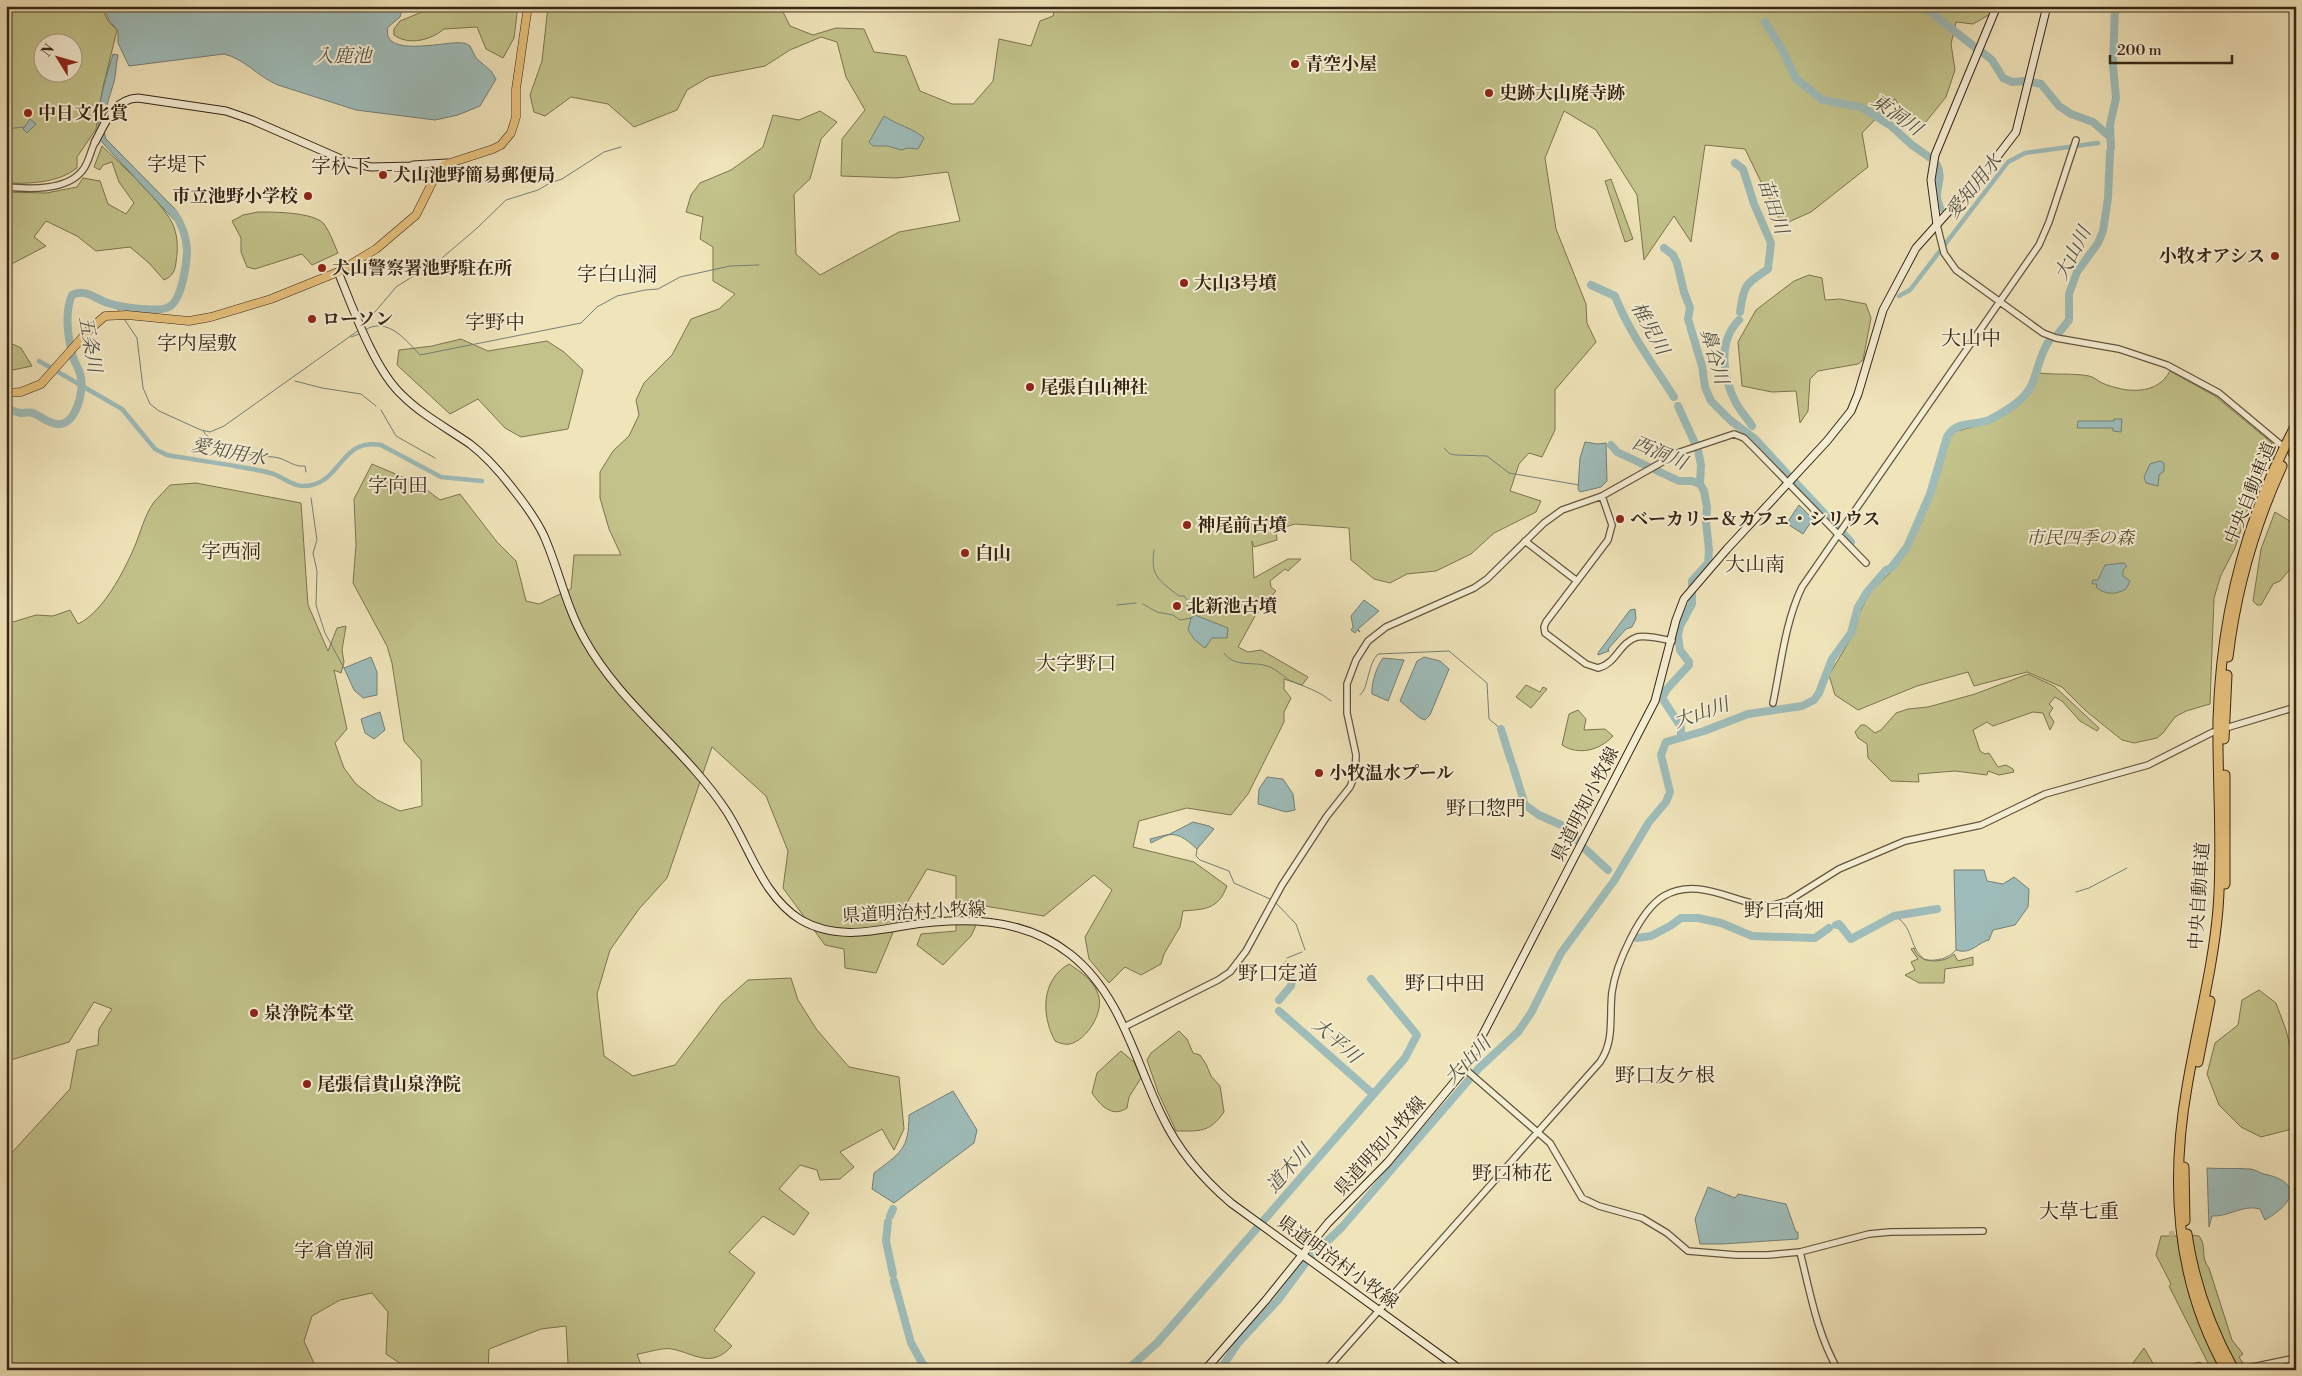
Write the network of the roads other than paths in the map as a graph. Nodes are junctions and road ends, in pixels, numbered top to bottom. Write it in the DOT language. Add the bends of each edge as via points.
graph roads {
  1 [pos="528,6"];
  2 [pos="1997,6"];
  3 [pos="2047,6"];
  4 [pos="2076,140"];
  5 [pos="95,142"];
  6 [pos="447,163"];
  7 [pos="410,165"];
  8 [pos="434,178"];
  9 [pos="6,187"];
  10 [pos="1937,225"];
  11 [pos="338,272"];
  12 [pos="2001,302"];
  13 [pos="6,393"];
  14 [pos="2296,426"];
  15 [pos="2296,438"];
  16 [pos="2280,444"];
  17 [pos="1788,482"];
  18 [pos="1602,496"];
  19 [pos="1841,532"];
  20 [pos="1525,542"];
  21 [pos="1866,563"];
  22 [pos="1577,581"];
  23 [pos="1672,641"];
  24 [pos="1773,703"];
  25 [pos="2296,707"];
  26 [pos="2229,727"];
  27 [pos="2213,732"];
  28 [pos="1124,1027"];
  29 [pos="1467,1070"];
  30 [pos="1539,1132"];
  31 [pos="1983,1231"];
  32 [pos="1800,1252"];
  33 [pos="1302,1254"];
  34 [pos="1379,1311"];
  35 [pos="2296,1358"];
  36 [pos="1205,1370"];
  37 [pos="1326,1370"];
  38 [pos="1461,1370"];
  39 [pos="1838,1370"];
  40 [pos="2226,1370"];
  41 [pos="2234,1370"];
  42 [pos="2240,1370"];
  1 -- 6 [label="main road" via="513,128 498,147"];
  2 -- 10 [label="main road" via="1935,155 1931,180"];
  3 -- 10 [label="main road, 県道明知小牧線" via="2016,132 1994,162"];
  4 -- 12 [label="street" via="2044,236"];
  5 -- 7 [label="main road" via="112,112 121,102 134,98 213,108 252,120 348,162 371,167"];
  5 -- 9 [label="street" via="82,171 69,181 38,188"];
  6 -- 7 [label="main road"];
  6 -- 8 [label="main road"];
  7 -- 8 [label="main road"];
  8 -- 11 [label="main road" via="420,209 409,223 366,256"];
  10 -- 12 [label="street" via="1944,253 1956,270"];
  10 -- 17 [label="main road, 県道明知小牧線" via="1916,248 1885,305 1851,411"];
  11 -- 13 [label="main road" via="271,299 197,320 106,316 41,384 21,392"];
  11 -- 28 [label="main road, 県道明治村小牧線" via="382,371 398,392 418,409 475,448 501,474 532,514 544,536 573,616 594,656 614,683 716,796 781,903 800,919 833,932 867,932 959,920 1002,923 1034,932 1070,954 1092,974"];
  12 -- 16 [label="street" via="2049,336 2119,349 2190,376 2234,404"];
  12 -- 19 [label="street"];
  14 -- 40 [label="highway, 中央自動車道" via="2255,514 2228,615 2219,694 2217,912 2179,1150 2178,1205 2185,1260 2200,1312"];
  15 -- 41 [label="highway, 中央自動車道" via="2261,516 2234,616 2225,712 2223,913 2213,985 2192,1090 2185,1151 2184,1205 2190,1258 2205,1310"];
  17 -- 18 [label="street" via="1739,435 1730,434 1696,446"];
  17 -- 19 [label="street"];
  17 -- 23 [label="main road, 県道明知小牧線" via="1690,590 1680,608"];
  18 -- 20 [label="street" via="1558,513"];
  18 -- 22 [label="street" via="1611,520 1611,532"];
  19 -- 21 [label="street"];
  19 -- 24 [label="street" via="1796,598"];
  20 -- 22 [label="street"];
  20 -- 28 [label="street" via="1474,588 1386,627 1368,640 1347,684 1347,713 1356,755 1355,775 1347,791 1282,885 1246,951 1230,972"];
  22 -- 23 [label="street" via="1546,622 1544,631 1586,664 1598,668 1606,666 1627,643 1637,638"];
  23 -- 29 [label="main road, 県道明知小牧線" via="1655,701"];
  25 -- 26 [label="street"];
  27 -- 30 [label="street" via="2148,765 2045,794 1981,825 1919,837 1881,851 1839,869 1783,903 1769,906 1753,904 1699,889 1663,896 1648,910 1621,961 1612,990 1611,1036 1606,1054"];
  28 -- 33 [label="main road, 県道明治村小牧線" via="1160,1114 1177,1143 1212,1186"];
  29 -- 30 [label="street"];
  29 -- 33 [label="main road, 県道明知小牧線" via="1388,1162"];
  30 -- 32 [label="street" via="1553,1146 1582,1198 1642,1218 1688,1251 1736,1255"];
  30 -- 34 [label="street"];
  31 -- 32 [label="street" via="1869,1234"];
  32 -- 39 [label="street" via="1818,1322"];
  33 -- 34 [label="main road, 県道明治村小牧線"];
  33 -- 36 [label="main road, 県道明知小牧線"];
  34 -- 37 [label="street"];
  34 -- 38 [label="main road, 県道明治村小牧線"];
  35 -- 42 [label="street"];
}
